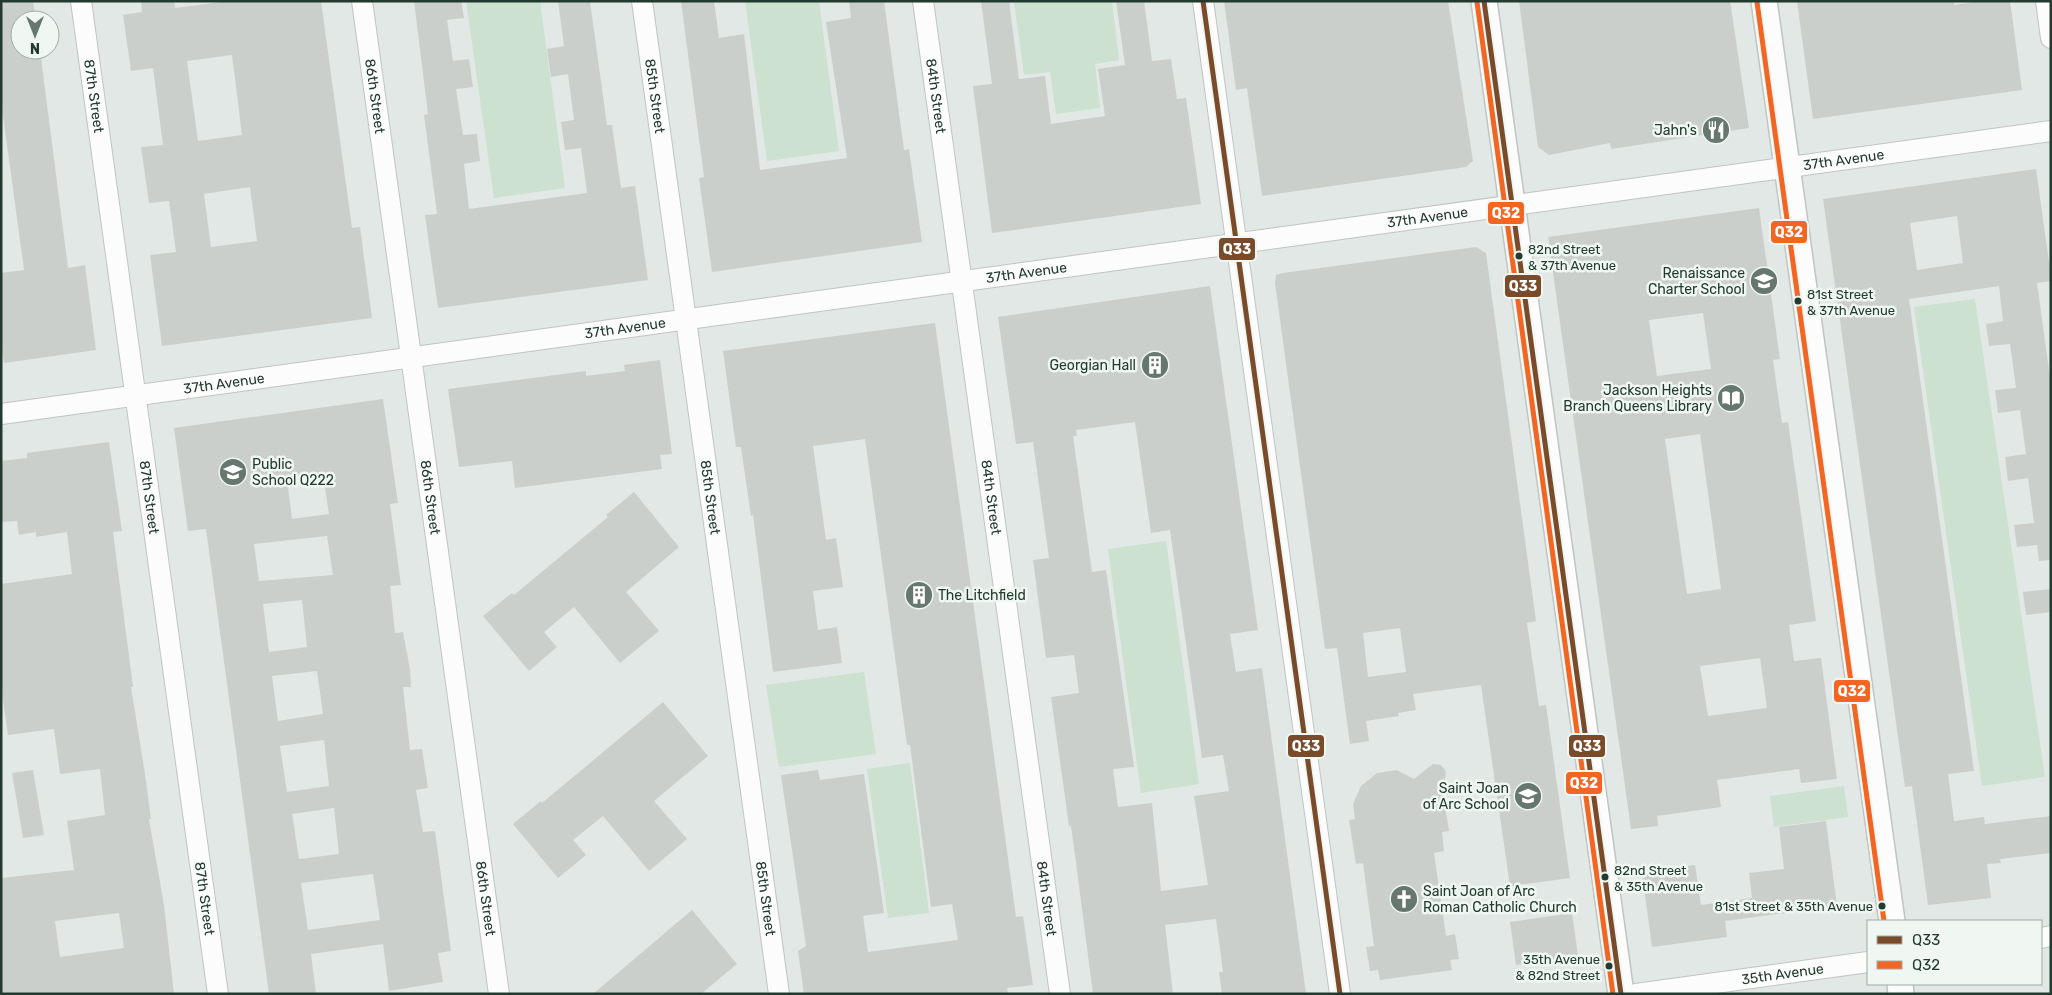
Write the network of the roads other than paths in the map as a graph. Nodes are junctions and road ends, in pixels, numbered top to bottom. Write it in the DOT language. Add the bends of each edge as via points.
graph roads {
  1 [pos="81,1"];
  2 [pos="362,1"];
  3 [pos="642,1"];
  4 [pos="923,1"];
  5 [pos="1203,1"];
  6 [pos="1484,1"];
  7 [pos="1764,1"];
  8 [pos="2046,1"];
  9 [pos="2051,38"];
  10 [pos="2051,131"];
  11 [pos="1787,168"];
  12 [pos="1512,206"];
  13 [pos="1236,244"];
  14 [pos="961,282"];
  15 [pos="686,319"];
  16 [pos="411,358"];
  17 [pos="135,396"];
  18 [pos="1,414"];
  19 [pos="1892,920"];
  20 [pos="1867,962"];
  21 [pos="218,994"];
  22 [pos="499,994"];
  23 [pos="780,994"];
  24 [pos="1060,994"];
  25 [pos="1340,994"];
  26 [pos="1621,994"];
  27 [pos="1636,994"];
  1 -- 17 [label="street, 87th Street"];
  2 -- 16 [label="street, 86th Street"];
  3 -- 15 [label="street, 85th Street"];
  4 -- 14 [label="street, 84th Street"];
  5 -- 13 [label="street"];
  6 -- 12 [label="street"];
  7 -- 11 [label="street"];
  8 -- 9 [label="street"];
  10 -- 11 [label="street, 37th Avenue"];
  11 -- 12 [label="street, 37th Avenue"];
  11 -- 19 [label="street"];
  12 -- 13 [label="street, 37th Avenue"];
  12 -- 26 [label="street"];
  13 -- 14 [label="street, 37th Avenue"];
  13 -- 25 [label="street"];
  14 -- 15 [label="street, 37th Avenue"];
  14 -- 24 [label="street, 84th Street"];
  15 -- 16 [label="street, 37th Avenue"];
  15 -- 23 [label="street, 85th Street"];
  16 -- 17 [label="street, 37th Avenue"];
  16 -- 22 [label="street, 86th Street"];
  17 -- 18 [label="street, 37th Avenue"];
  17 -- 21 [label="street, 87th Street"];
  20 -- 27 [label="street, 35th Avenue"];
}
